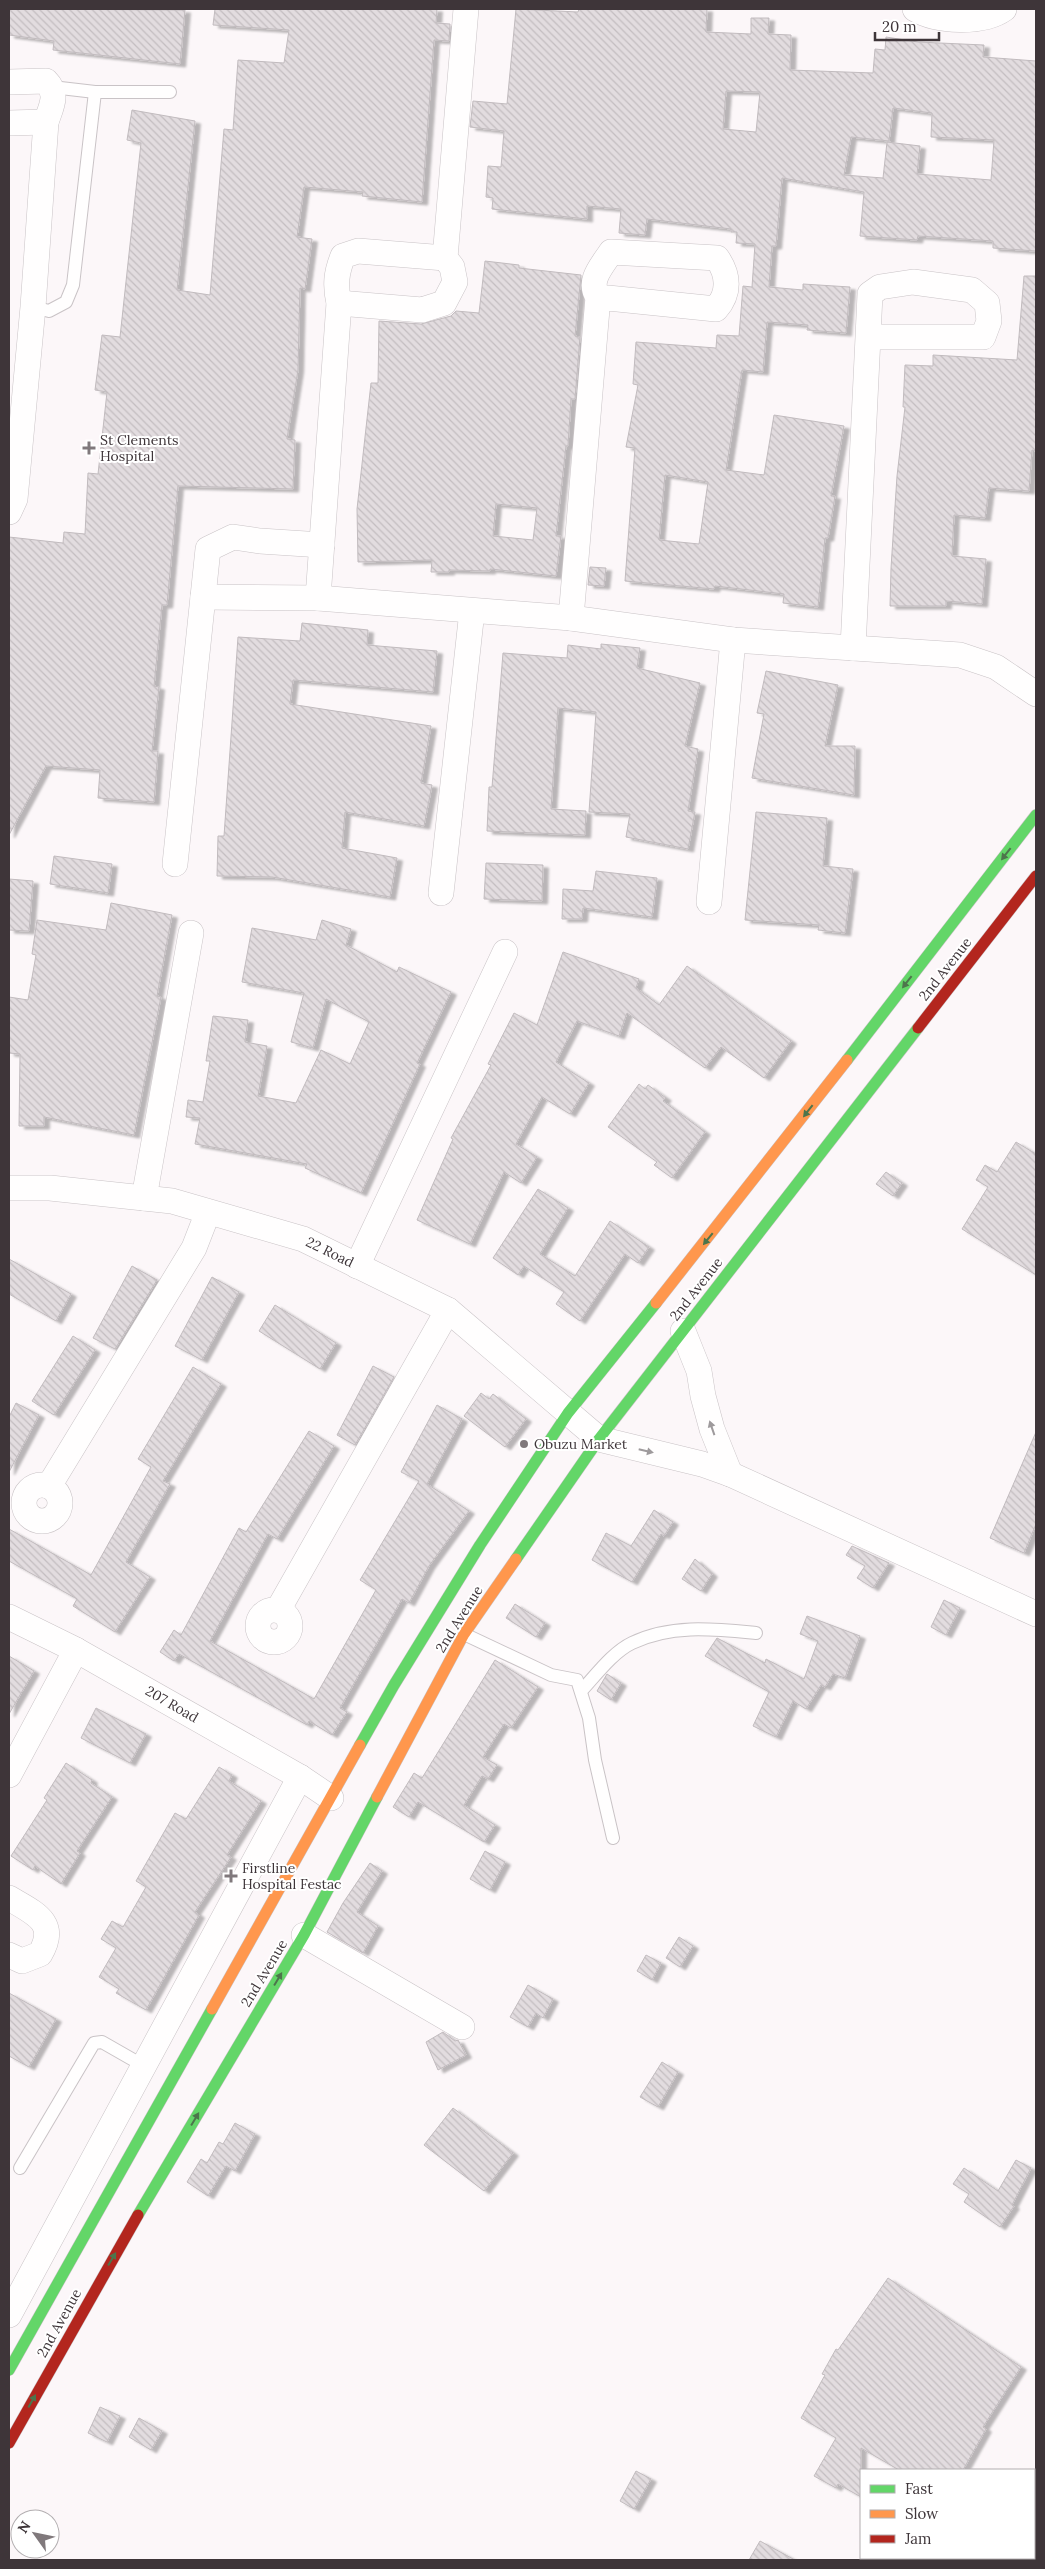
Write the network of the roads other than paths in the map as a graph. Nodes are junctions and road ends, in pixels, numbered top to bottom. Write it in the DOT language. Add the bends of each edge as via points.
graph roads {
  1 [pos="466,9"];
  2 [pos="916,9"];
  3 [pos="1004,9"];
  4 [pos="9,82"];
  5 [pos="52,86"];
  6 [pos="95,92"];
  7 [pos="170,92"];
  8 [pos="46,122"];
  9 [pos="9,123"];
  10 [pos="445,258"];
  11 [pos="598,297"];
  12 [pos="338,303"];
  13 [pos="33,307"];
  14 [pos="868,337"];
  15 [pos="9,512"];
  16 [pos="322,545"];
  17 [pos="203,597"];
  18 [pos="318,598"];
  19 [pos="472,611"];
  20 [pos="572,618"];
  21 [pos="733,640"];
  22 [pos="852,648"];
  23 [pos="1036,694"];
  24 [pos="1036,815"];
  25 [pos="175,864"];
  26 [pos="1036,876"];
  27 [pos="441,893"];
  28 [pos="709,902"];
  29 [pos="191,933"];
  30 [pos="505,952"];
  31 [pos="9,1188"];
  32 [pos="144,1198"];
  33 [pos="208,1212"];
  34 [pos="357,1266"];
  35 [pos="448,1310"];
  36 [pos="683,1331"];
  37 [pos="568,1413"];
  38 [pos="599,1439"];
  39 [pos="730,1474"];
  40 [pos="49,1486"];
  41 [pos="278,1610"];
  42 [pos="1036,1614"];
  43 [pos="9,1617"];
  44 [pos="756,1633"];
  45 [pos="464,1634"];
  46 [pos="76,1650"];
  47 [pos="582,1690"];
  48 [pos="9,1775"];
  49 [pos="300,1777"];
  50 [pos="330,1798"];
  51 [pos="613,1838"];
  52 [pos="9,1898"];
  53 [pos="304,1936"];
  54 [pos="9,1955"];
  55 [pos="462,2027"];
  56 [pos="144,2066"];
  57 [pos="20,2168"];
  58 [pos="9,2315"];
  59 [pos="9,2370"];
  60 [pos="9,2443"];
  1 -- 10 [label="street"];
  2 -- 3 [label="street" via="925,14 964,20"];
  4 -- 5 [label="street" via="46,81"];
  5 -- 6 [label="lane"];
  5 -- 8 [label="street" via="54,95"];
  6 -- 7 [label="lane"];
  6 -- 13 [label="lane" via="74,285 66,302 49,311"];
  8 -- 9 [label="street"];
  8 -- 13 [label="street"];
  10 -- 12 [label="street" via="358,251 343,256 336,278"];
  10 -- 12 [label="street" via="452,267 455,282 444,303 422,310"];
  11 -- 11 [label="street" via="594,291 595,276 611,252 717,258 725,269 725,299 716,309"];
  11 -- 20 [label="street"];
  12 -- 16 [label="street"];
  13 -- 15 [label="street" via="15,499"];
  14 -- 14 [label="street" via="870,294 880,287 913,282 972,290 987,303 989,321 983,337"];
  14 -- 22 [label="street"];
  16 -- 17 [label="street" via="233,537 208,549"];
  16 -- 18 [label="street"];
  17 -- 18 [label="street"];
  17 -- 25 [label="street"];
  18 -- 19 [label="street"];
  19 -- 20 [label="street"];
  19 -- 27 [label="street"];
  20 -- 21 [label="street"];
  21 -- 22 [label="street"];
  21 -- 28 [label="street"];
  22 -- 23 [label="street" via="960,655 996,667"];
  24 -- 37 [label="street, 2nd Avenue, one-way" via="717,1228"];
  26 -- 36 [label="street, 2nd Avenue"];
  29 -- 32 [label="street"];
  30 -- 34 [label="street"];
  31 -- 32 [label="street, 22 Road" via="50,1188"];
  32 -- 33 [label="street, 22 Road" via="172,1201"];
  33 -- 34 [label="street, 22 Road" via="303,1239"];
  33 -- 40 [label="street" via="194,1248"];
  34 -- 35 [label="street, 22 Road"];
  35 -- 37 [label="street, 22 Road"];
  35 -- 41 [label="street"];
  36 -- 38 [label="street, 2nd Avenue"];
  39 -- 36 [label="street, one-way" via="712,1429 700,1371"];
  37 -- 38 [label="street, 22 Road"];
  37 -- 50 [label="street, 2nd Avenue" via="480,1545 394,1685"];
  38 -- 39 [label="street, one-way"];
  38 -- 45 [label="street, 2nd Avenue"];
  39 -- 42 [label="street"];
  43 -- 46 [label="street, 207 Road"];
  44 -- 47 [label="lane" via="696,1628 657,1634 630,1643"];
  45 -- 47 [label="lane" via="551,1676 577,1680"];
  45 -- 53 [label="street, 2nd Avenue"];
  46 -- 48 [label="street"];
  46 -- 49 [label="street, 207 Road"];
  47 -- 51 [label="lane"];
  49 -- 50 [label="street, 207 Road"];
  49 -- 56 [label="street"];
  50 -- 59 [label="street, 2nd Avenue"];
  52 -- 54 [label="street" via="35,1914 47,1928 48,1941 40,1954 31,1958 22,1961"];
  53 -- 55 [label="street"];
  60 -- 53 [label="street, 2nd Avenue, one-way" via="100,2279"];
  56 -- 57 [label="lane" via="102,2042 94,2043"];
  56 -- 58 [label="street"];
}
